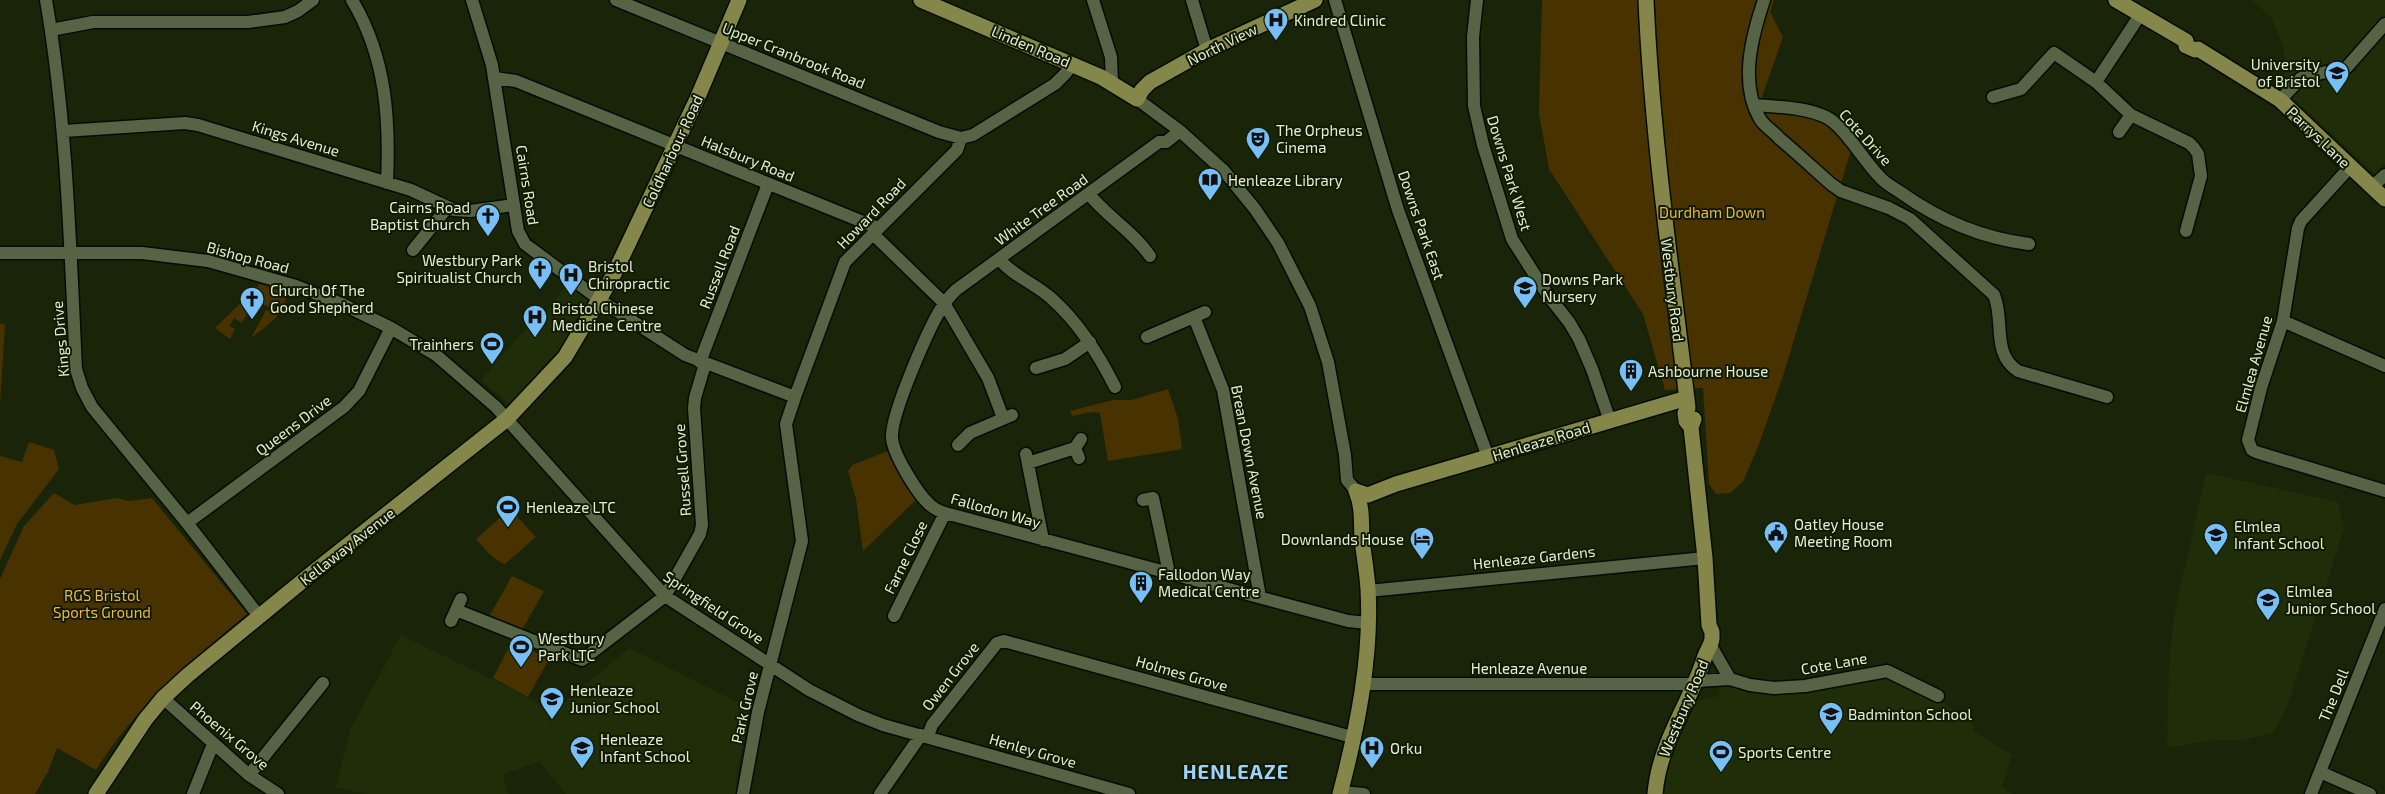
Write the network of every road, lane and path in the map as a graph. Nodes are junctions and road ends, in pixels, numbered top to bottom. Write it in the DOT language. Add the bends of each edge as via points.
graph roads {
  1 [pos="46,0"];
  2 [pos="313,0"];
  3 [pos="352,0"];
  4 [pos="472,0"];
  5 [pos="616,0"];
  6 [pos="739,0"];
  7 [pos="921,0"];
  8 [pos="1093,0"];
  9 [pos="1192,0"];
  10 [pos="1314,0"];
  11 [pos="1335,0"];
  12 [pos="1478,0"];
  13 [pos="1639,0"];
  14 [pos="1646,0"];
  15 [pos="1764,0"];
  16 [pos="2116,0"];
  17 [pos="2140,15"];
  18 [pos="2385,24"];
  19 [pos="51,30"];
  20 [pos="722,44"];
  21 [pos="1207,50"];
  22 [pos="1648,52"];
  23 [pos="1072,64"];
  24 [pos="495,78"];
  25 [pos="2096,82"];
  26 [pos="1112,83"];
  27 [pos="522,85"];
  28 [pos="497,93"];
  29 [pos="1993,98"];
  30 [pos="1137,99"];
  31 [pos="2280,100"];
  32 [pos="1755,105"];
  33 [pos="2131,115"];
  34 [pos="1168,122"];
  35 [pos="64,131"];
  36 [pos="1180,131"];
  37 [pos="2119,132"];
  38 [pos="961,138"];
  39 [pos="1159,142"];
  40 [pos="675,145"];
  41 [pos="2350,167"];
  42 [pos="2385,175"];
  43 [pos="387,183"];
  44 [pos="768,184"];
  45 [pos="2372,187"];
  46 [pos="1089,194"];
  47 [pos="2385,199"];
  48 [pos="514,205"];
  49 [pos="447,208"];
  50 [pos="2186,231"];
  51 [pos="875,232"];
  52 [pos="2029,244"];
  53 [pos="413,250"];
  54 [pos="0,253"];
  55 [pos="71,253"];
  56 [pos="1150,256"];
  57 [pos="999,259"];
  58 [pos="600,300"];
  59 [pos="944,303"];
  60 [pos="2283,321"];
  61 [pos="391,328"];
  62 [pos="1147,337"];
  63 [pos="1090,342"];
  64 [pos="703,363"];
  65 [pos="2385,366"];
  66 [pos="1043,371"];
  67 [pos="1115,387"];
  68 [pos="2104,392"];
  69 [pos="795,397"];
  70 [pos="1688,403"];
  71 [pos="508,418"];
  72 [pos="1610,421"];
  73 [pos="960,437"];
  74 [pos="1078,448"];
  75 [pos="1488,457"];
  76 [pos="1356,491"];
  77 [pos="2385,491"];
  78 [pos="1142,500"];
  79 [pos="945,513"];
  80 [pos="187,523"];
  81 [pos="1043,540"];
  82 [pos="802,541"];
  83 [pos="1705,558"];
  84 [pos="1169,573"];
  85 [pos="1368,591"];
  86 [pos="664,596"];
  87 [pos="1260,597"];
  88 [pos="2385,609"];
  89 [pos="456,610"];
  90 [pos="259,616"];
  91 [pos="894,616"];
  92 [pos="1367,624"];
  93 [pos="1004,641"];
  94 [pos="1709,648"];
  95 [pos="770,663"];
  96 [pos="1730,679"];
  97 [pos="1696,682"];
  98 [pos="323,683"];
  99 [pos="1363,684"];
  100 [pos="1938,696"];
  101 [pos="163,698"];
  102 [pos="925,736"];
  103 [pos="1352,737"];
  104 [pos="214,745"];
  105 [pos="2320,772"];
  106 [pos="249,775"];
  107 [pos="1340,793"];
  108 [pos="96,794"];
  109 [pos="193,794"];
  110 [pos="278,794"];
  111 [pos="742,794"];
  112 [pos="880,794"];
  113 [pos="1129,794"];
  114 [pos="1364,794"];
  115 [pos="1654,794"];
  116 [pos="2311,794"];
  117 [pos="2370,794"];
  1 -- 19 [label="street, Kings Drive"];
  2 -- 19 [label="street" via="285,17 248,22 93,22"];
  3 -- 43 [label="street" via="373,46 386,94"];
  4 -- 24 [label="street, Cairns Road"];
  5 -- 20 [label="street, Upper Cranbrook Road"];
  6 -- 20 [label="main road, Coldharbour Road"];
  7 -- 23 [label="main road, Linden Road"];
  8 -- 26 [label="street" via="1111,57"];
  9 -- 21 [label="street"];
  10 -- 21 [label="main road, North View"];
  11 -- 75 [label="street, Downs Park East" via="1398,210"];
  12 -- 72 [label="street, Downs Park West" via="1472,37 1474,106 1512,239 1579,339"];
  13 -- 22 [label="main road, Westbury Road"];
  14 -- 22 [label="main road, Westbury Road"];
  15 -- 32 [label="street" via="1750,51 1749,72"];
  16 -- 17 [label="main road, Parrys Lane"];
  17 -- 25 [label="street"];
  17 -- 31 [label="main road, Parrys Lane"];
  18 -- 31 [label="street" via="2347,67 2301,78"];
  19 -- 35 [label="street, Kings Drive"];
  20 -- 38 [label="street, Upper Cranbrook Road"];
  20 -- 40 [label="main road, Coldharbour Road"];
  21 -- 30 [label="main road, North View" via="1150,82"];
  22 -- 70 [label="main road, Westbury Road" via="1662,201"];
  23 -- 26 [label="main road, Linden Road"];
  23 -- 38 [label="street" via="1054,84 973,135"];
  24 -- 27 [label="street, Halsbury Road"];
  24 -- 28 [label="street, Cairns Road"];
  25 -- 29 [label="street" via="2064,68 2054,53 2021,89"];
  25 -- 33 [label="street"];
  26 -- 30 [label="main road, Linden Road"];
  27 -- 28 [label="street"];
  27 -- 40 [label="street, Halsbury Road"];
  28 -- 48 [label="street, Cairns Road"];
  30 -- 34 [label="street"];
  31 -- 41 [label="main road, Parrys Lane"];
  32 -- 52 [label="street, Cote Drive" via="1827,118 1880,178 1922,208 1970,230 2004,241"];
  32 -- 68 [label="street" via="1760,120 1831,184 1910,220 1994,295 2000,346 2010,366 2018,371"];
  33 -- 37 [label="street"];
  33 -- 50 [label="street" via="2189,143 2198,154 2201,176"];
  34 -- 36 [label="street"];
  34 -- 39 [label="street, White Tree Road"];
  35 -- 43 [label="street, Kings Avenue" via="198,124"];
  35 -- 55 [label="street, Kings Drive"];
  36 -- 39 [label="street, White Tree Road" via="1166,142"];
  36 -- 76 [label="street" via="1231,178 1278,243 1310,306 1328,362 1347,480"];
  38 -- 51 [label="street, Howard Road" via="957,150"];
  39 -- 46 [label="street, White Tree Road"];
  40 -- 44 [label="street, Halsbury Road"];
  40 -- 58 [label="main road, Coldharbour Road"];
  41 -- 45 [label="main road, Parrys Lane"];
  41 -- 60 [label="street, Elmlea Avenue" via="2301,221"];
  42 -- 45 [label="street"];
  43 -- 49 [label="street, Kings Avenue" via="411,190"];
  44 -- 51 [label="street, Halsbury Road"];
  44 -- 64 [label="street, Russell Road"];
  45 -- 47 [label="main road, Parrys Lane"];
  46 -- 56 [label="street"];
  46 -- 57 [label="street, White Tree Road"];
  48 -- 49 [label="street, Kings Avenue" via="460,212"];
  48 -- 58 [label="street, Cairns Road" via="518,231 525,244"];
  49 -- 53 [label="street"];
  51 -- 59 [label="street"];
  51 -- 69 [label="street, Howard Road" via="845,262"];
  54 -- 55 [label="street, Bishop Road"];
  55 -- 61 [label="street, Bishop Road" via="142,253 208,261 312,292"];
  55 -- 80 [label="street, Kings Drive" via="76,369 82,388 92,407"];
  57 -- 59 [label="street, White Tree Road" via="956,290"];
  57 -- 63 [label="street" via="1005,267 1052,298"];
  58 -- 64 [label="street, Cairns Road" via="685,355"];
  58 -- 71 [label="main road, Kellaway Avenue" via="565,357"];
  59 -- 73 [label="street" via="1008,416"];
  59 -- 79 [label="street, Fallodon Way" via="892,424 892,440 922,497"];
  60 -- 65 [label="street"];
  60 -- 77 [label="street, Elmlea Avenue" via="2261,388 2248,440 2250,445 2256,452"];
  61 -- 71 [label="street, Bishop Road" via="436,355"];
  61 -- 80 [label="street, Queens Drive" via="359,391 344,407"];
  62 -- 87 [label="street, Brean Down Avenue" via="1200,314 1223,390"];
  63 -- 66 [label="street"];
  63 -- 67 [label="street" via="1112,368"];
  64 -- 69 [label="street, Cairns Road"];
  64 -- 86 [label="street, Russell Grove" via="694,408 702,525"];
  69 -- 82 [label="street, Howard Road" via="786,424"];
  70 -- 72 [label="main road, Henleaze Road"];
  70 -- 83 [label="main road, Westbury Road" via="1694,421 1690,427"];
  71 -- 86 [label="street, Springfield Grove"];
  71 -- 90 [label="main road, Kellaway Avenue"];
  72 -- 75 [label="main road, Henleaze Road"];
  74 -- 81 [label="street" via="1027,459"];
  75 -- 76 [label="main road, Henleaze Road" via="1396,484 1366,485"];
  76 -- 85 [label="main road" via="1352,503 1362,538"];
  78 -- 84 [label="street" via="1153,498"];
  79 -- 81 [label="street, Fallodon Way"];
  79 -- 91 [label="street, Farne Close"];
  80 -- 90 [label="street, Kings Drive"];
  81 -- 84 [label="street, Fallodon Way"];
  82 -- 95 [label="street, Park Grove"];
  83 -- 85 [label="street, Henleaze Gardens"];
  83 -- 94 [label="main road, Westbury Road" via="1708,625 1704,629 1702,643"];
  84 -- 87 [label="street, Fallodon Way"];
  85 -- 92 [label="main road"];
  86 -- 89 [label="street, Russell Grove" via="582,660"];
  86 -- 95 [label="street, Springfield Grove"];
  87 -- 92 [label="street, Fallodon Way"];
  88 -- 105 [label="street, The Dell"];
  90 -- 101 [label="main road, Kellaway Avenue"];
  92 -- 99 [label="main road"];
  93 -- 102 [label="street, Owen Grove" via="997,643"];
  93 -- 103 [label="street, Holmes Grove"];
  94 -- 96 [label="street"];
  94 -- 97 [label="main road, Westbury Road"];
  95 -- 102 [label="street, Springfield Grove" via="809,690 858,716"];
  95 -- 111 [label="street, Park Grove"];
  96 -- 97 [label="street, Cote Lane"];
  96 -- 100 [label="street, Cote Lane" via="1774,688 1887,671"];
  97 -- 99 [label="street, Henleaze Avenue"];
  97 -- 115 [label="main road, Westbury Road" via="1663,750"];
  98 -- 106 [label="street"];
  99 -- 103 [label="main road"];
  101 -- 104 [label="street, Phoenix Grove"];
  101 -- 108 [label="main road, Kellaway Avenue" via="132,737"];
  102 -- 112 [label="street, Owen Grove"];
  102 -- 113 [label="street, Henley Grove"];
  103 -- 107 [label="main road"];
  104 -- 106 [label="street, Phoenix Grove"];
  104 -- 109 [label="street"];
  105 -- 116 [label="street, The Dell"];
  105 -- 117 [label="street"];
  106 -- 110 [label="street, Phoenix Grove"];
  107 -- 114 [label="street"];
}
